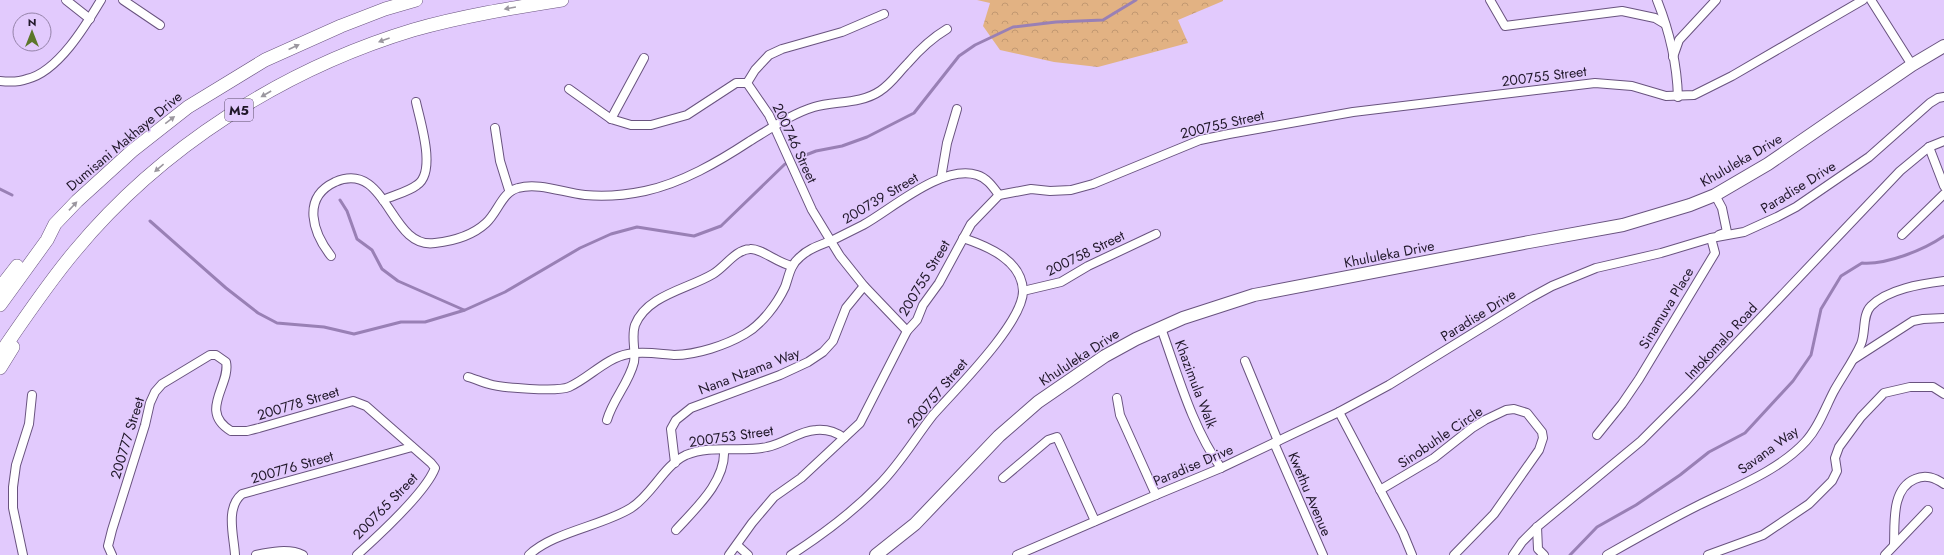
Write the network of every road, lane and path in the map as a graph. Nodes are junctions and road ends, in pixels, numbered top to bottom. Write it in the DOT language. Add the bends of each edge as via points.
graph roads {
  1 [pos="66,0"];
  2 [pos="101,0"];
  3 [pos="123,0"];
  4 [pos="416,0"];
  5 [pos="562,0"];
  6 [pos="1490,0"];
  7 [pos="1657,0"];
  8 [pos="1716,0"];
  9 [pos="1863,0"];
  10 [pos="1871,0"];
  11 [pos="884,14"];
  12 [pos="90,19"];
  13 [pos="1665,24"];
  14 [pos="160,25"];
  15 [pos="947,30"];
  16 [pos="1944,46"];
  17 [pos="644,58"];
  18 [pos="1672,58"];
  19 [pos="1912,65"];
  20 [pos="0,80"];
  21 [pos="747,83"];
  22 [pos="569,89"];
  23 [pos="1678,96"];
  24 [pos="1944,97"];
  25 [pos="416,102"];
  26 [pos="957,109"];
  27 [pos="611,119"];
  28 [pos="774,126"];
  29 [pos="495,128"];
  30 [pos="1944,141"];
  31 [pos="1929,147"];
  32 [pos="941,178"];
  33 [pos="1944,186"];
  34 [pos="509,190"];
  35 [pos="1944,194"];
  36 [pos="999,195"];
  37 [pos="1715,195"];
  38 [pos="383,200"];
  39 [pos="56,224"];
  40 [pos="1156,234"];
  41 [pos="1902,235"];
  42 [pos="963,238"];
  43 [pos="1711,238"];
  44 [pos="831,241"];
  45 [pos="331,256"];
  46 [pos="792,266"];
  47 [pos="1944,281"];
  48 [pos="864,286"];
  49 [pos="0,288"];
  50 [pos="1023,291"];
  51 [pos="36,303"];
  52 [pos="0,305"];
  53 [pos="1944,318"];
  54 [pos="1161,328"];
  55 [pos="907,332"];
  56 [pos="634,353"];
  57 [pos="0,354"];
  58 [pos="210,355"];
  59 [pos="1854,359"];
  60 [pos="1245,361"];
  61 [pos="0,368"];
  62 [pos="468,378"];
  63 [pos="1944,394"];
  64 [pos="32,395"];
  65 [pos="1117,398"];
  66 [pos="1339,412"];
  67 [pos="608,420"];
  68 [pos="1597,435"];
  69 [pos="844,438"];
  70 [pos="1276,442"];
  71 [pos="412,447"];
  72 [pos="724,450"];
  73 [pos="675,463"];
  74 [pos="1221,468"];
  75 [pos="432,475"];
  76 [pos="1003,478"];
  77 [pos="1944,484"];
  78 [pos="1380,490"];
  79 [pos="1156,495"];
  80 [pos="1928,510"];
  81 [pos="1095,521"];
  82 [pos="1537,527"];
  83 [pos="676,530"];
  84 [pos="1894,544"];
  85 [pos="737,545"];
  86 [pos="23,555"];
  87 [pos="112,555"];
  88 [pos="236,555"];
  89 [pos="256,555"];
  90 [pos="303,555"];
  91 [pos="356,555"];
  92 [pos="529,555"];
  93 [pos="729,555"];
  94 [pos="748,555"];
  95 [pos="791,555"];
  96 [pos="876,555"];
  97 [pos="1017,555"];
  98 [pos="1323,555"];
  99 [pos="1412,555"];
  100 [pos="1454,555"];
  101 [pos="1513,555"];
  102 [pos="1544,555"];
  103 [pos="1607,555"];
  104 [pos="1708,555"];
  105 [pos="1885,555"];
  1 -- 12 [label="street"];
  2 -- 12 [label="street"];
  3 -- 14 [label="street"];
  39 -- 4 [label="main road, Dumisani Makhaye Drive / M5, one-way" via="77,201 132,151 205,95 265,60 315,37 385,9"];
  5 -- 51 [label="main road, M5, one-way" via="460,18 387,39 325,63 253,101 191,142 148,177 76,250"];
  6 -- 13 [label="street" via="1505,26 1622,11 1655,18"];
  7 -- 13 [label="street"];
  8 -- 18 [label="street" via="1679,40"];
  9 -- 23 [label="street, 200755 Street" via="1708,89 1694,95"];
  10 -- 19 [label="street"];
  11 -- 21 [label="street" via="842,32 782,48 769,55"];
  12 -- 20 [label="street" via="70,46 39,74 10,82"];
  13 -- 18 [label="street"];
  15 -- 28 [label="street" via="932,38 890,84 877,93 814,107"];
  16 -- 19 [label="street, Khululeka Drive"];
  17 -- 27 [label="street"];
  18 -- 23 [label="street" via="1677,76"];
  19 -- 37 [label="street, Khululeka Drive" via="1793,148"];
  21 -- 27 [label="street" via="736,83 687,115 667,121 651,125 631,125"];
  21 -- 28 [label="street, 200746 Street"];
  22 -- 27 [label="street"];
  23 -- 36 [label="street, 200755 Street" via="1666,96 1632,86 1596,83 1353,112 1200,140 1093,184 1071,190 1050,191 1031,188"];
  24 -- 43 [label="street, Paradise Drive" via="1930,103 1869,157 1796,207 1744,232"];
  25 -- 38 [label="street" via="424,137 427,167 423,180"];
  26 -- 32 [label="street, 200739 Street" via="947,143"];
  28 -- 34 [label="street" via="708,166 646,191 602,196 533,187"];
  28 -- 44 [label="street, 200746 Street" via="812,210"];
  29 -- 34 [label="street" via="500,161"];
  30 -- 31 [label="street, Intokomalo Road"];
  31 -- 33 [label="street"];
  31 -- 82 [label="street, Intokomalo Road" via="1900,171 1641,441"];
  32 -- 36 [label="street, 200739 Street" via="963,173 976,175 986,180"];
  32 -- 44 [label="street, 200739 Street"];
  34 -- 38 [label="street" via="487,222 473,232 432,244 417,242 408,235"];
  35 -- 41 [label="street"];
  36 -- 42 [label="street, 200755 Street" via="978,214"];
  37 -- 43 [label="street" via="1722,208 1727,232"];
  37 -- 54 [label="street, Khululeka Drive" via="1654,217 1622,225 1254,295"];
  38 -- 45 [label="street" via="369,184 360,180 338,181 319,194 314,205 316,232"];
  39 -- 49 [label="main road" via="45,233"];
  39 -- 52 [label="main road, Dumisani Makhaye Drive / M5" via="48,240"];
  40 -- 50 [label="street, 200758 Street" via="1088,266 1061,282"];
  42 -- 50 [label="street" via="1006,258 1015,269"];
  42 -- 55 [label="street, 200755 Street" via="917,320"];
  43 -- 66 [label="street, Paradise Drive" via="1596,268 1552,286 1389,385"];
  43 -- 68 [label="street, Sinamuva Place" via="1715,253 1639,379"];
  44 -- 46 [label="street, 200739 Street" via="809,250"];
  44 -- 48 [label="street, 200746 Street"];
  46 -- 56 [label="street" via="780,296 769,311 746,333 730,341 690,353"];
  46 -- 56 [label="street" via="782,264 754,249 740,252 714,274 659,299 646,310 635,326"];
  47 -- 59 [label="street, Savana Way" via="1882,296 1869,308 1862,342"];
  48 -- 55 [label="street, 200746 Street"];
  48 -- 73 [label="street, Nana Nzama Way" via="846,308 833,341 823,352 780,375 710,400 682,414 671,429"];
  50 -- 95 [label="street, 200757 Street" via="1007,327 880,485 814,540"];
  51 -- 57 [label="main road, M5"];
  51 -- 61 [label="main road"];
  53 -- 59 [label="street" via="1913,321"];
  54 -- 74 [label="street, Khazimula Walk" via="1186,399 1208,449"];
  54 -- 96 [label="street, Khululeka Drive" via="1105,356 1038,402 999,436 915,524"];
  55 -- 69 [label="street, 200755 Street" via="860,423"];
  56 -- 62 [label="street" via="612,360 568,388 512,388"];
  56 -- 67 [label="street" via="634,362"];
  58 -- 71 [label="street, 200778 Street" via="216,355 226,362 227,368 216,406 219,420 231,431 247,431 353,401 366,406"];
  58 -- 87 [label="street, 200777 Street" via="162,384 155,392 112,530 108,546"];
  59 -- 103 [label="street, Savana Way" via="1815,430 1790,455 1741,486 1670,519"];
  60 -- 70 [label="street, Kwethu Avenue"];
  63 -- 104 [label="street" via="1933,387 1910,387 1884,393 1861,417 1839,447 1835,458 1837,472 1832,482 1809,504 1763,535"];
  64 -- 86 [label="street" via="29,424 16,465 13,488 14,514"];
  65 -- 79 [label="street" via="1120,415"];
  66 -- 70 [label="street, Paradise Drive"];
  66 -- 78 [label="street"];
  69 -- 72 [label="street, 200753 Street" via="837,433 816,430 769,447"];
  69 -- 85 [label="street, 200755 Street" via="801,478 774,497"];
  70 -- 74 [label="street, Paradise Drive"];
  70 -- 98 [label="street, Kwethu Avenue"];
  71 -- 75 [label="street, 200778 Street" via="435,468"];
  71 -- 88 [label="street, 200776 Street" via="242,494 232,508"];
  72 -- 73 [label="street, 200753 Street" via="700,451"];
  72 -- 83 [label="street" via="723,469 706,496"];
  73 -- 92 [label="street, 200753 Street" via="646,497 631,508 552,541"];
  74 -- 79 [label="street, Paradise Drive"];
  75 -- 91 [label="street, 200765 Street" via="381,533"];
  76 -- 81 [label="street" via="1048,440 1057,437"];
  77 -- 84 [label="street" via="1935,478 1920,476 1904,486 1895,513"];
  78 -- 99 [label="street"];
  78 -- 100 [label="street, Sinobuhle Circle" via="1434,458 1485,420 1506,410 1527,412 1542,432 1539,450 1494,514"];
  79 -- 81 [label="street, Paradise Drive"];
  80 -- 84 [label="street"];
  81 -- 97 [label="street, Paradise Drive"];
  82 -- 101 [label="street, Intokomalo Road"];
  82 -- 102 [label="street" via="1538,548"];
  84 -- 105 [label="street"];
  85 -- 93 [label="street, 200755 Street"];
  85 -- 94 [label="street"];
  89 -- 90 [label="street" via="288,551"];
}
